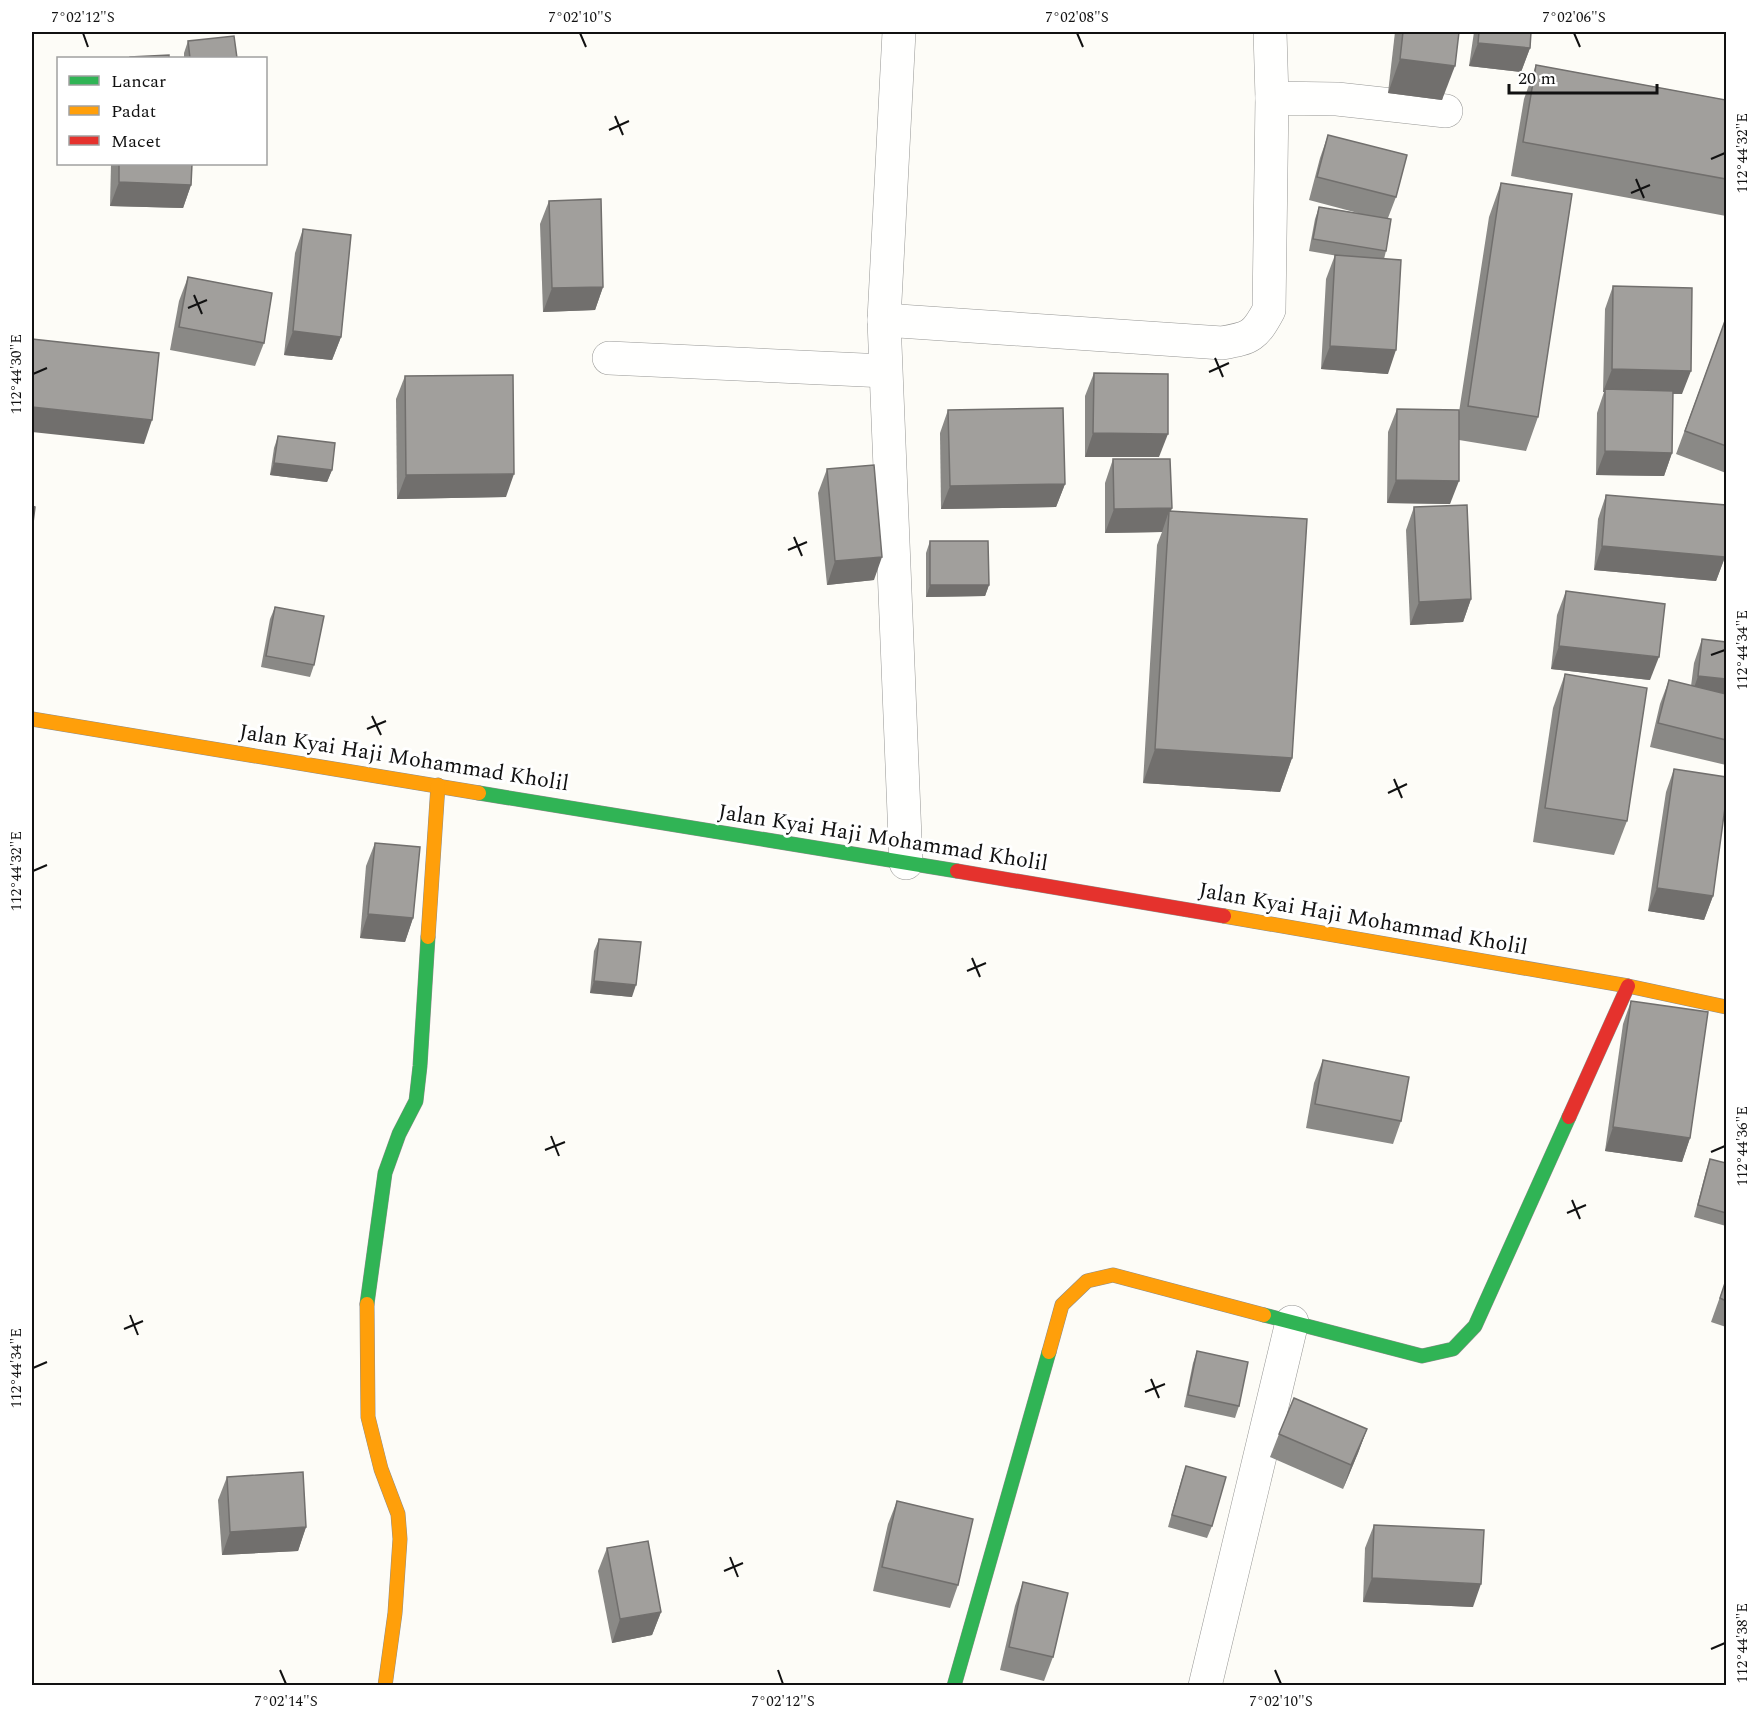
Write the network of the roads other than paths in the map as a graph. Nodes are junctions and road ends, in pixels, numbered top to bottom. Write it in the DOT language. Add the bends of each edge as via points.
graph roads {
  1 [pos="899,32"];
  2 [pos="1270,32"];
  3 [pos="1272,98"];
  4 [pos="1446,111"];
  5 [pos="884,320"];
  6 [pos="609,358"];
  7 [pos="885,371"];
  8 [pos="32,719"];
  9 [pos="438,785"];
  10 [pos="906,863"];
  11 [pos="1628,986"];
  12 [pos="1726,1007"];
  13 [pos="1292,1322"];
  14 [pos="384,1686"];
  15 [pos="954,1686"];
  16 [pos="1205,1686"];
  1 -- 5 [label="street"];
  2 -- 3 [label="street"];
  3 -- 4 [label="street" via="1337,99"];
  3 -- 5 [label="street" via="1269,310 1258,330 1244,339 1222,343"];
  5 -- 7 [label="street"];
  6 -- 7 [label="street"];
  7 -- 10 [label="street"];
  8 -- 9 [label="street, Jalan Kyai Haji Mohammad Kholil"];
  9 -- 10 [label="street, Jalan Kyai Haji Mohammad Kholil"];
  9 -- 14 [label="street" via="416,1101 385,1173 367,1301 368,1417 398,1514 400,1539 395,1613"];
  10 -- 11 [label="street, Jalan Kyai Haji Mohammad Kholil"];
  11 -- 12 [label="street, Jalan Kyai Haji Mohammad Kholil"];
  11 -- 13 [label="street" via="1475,1326 1453,1349 1422,1356"];
  13 -- 15 [label="street" via="1113,1275 1087,1281 1062,1305"];
  13 -- 16 [label="street"];
}
